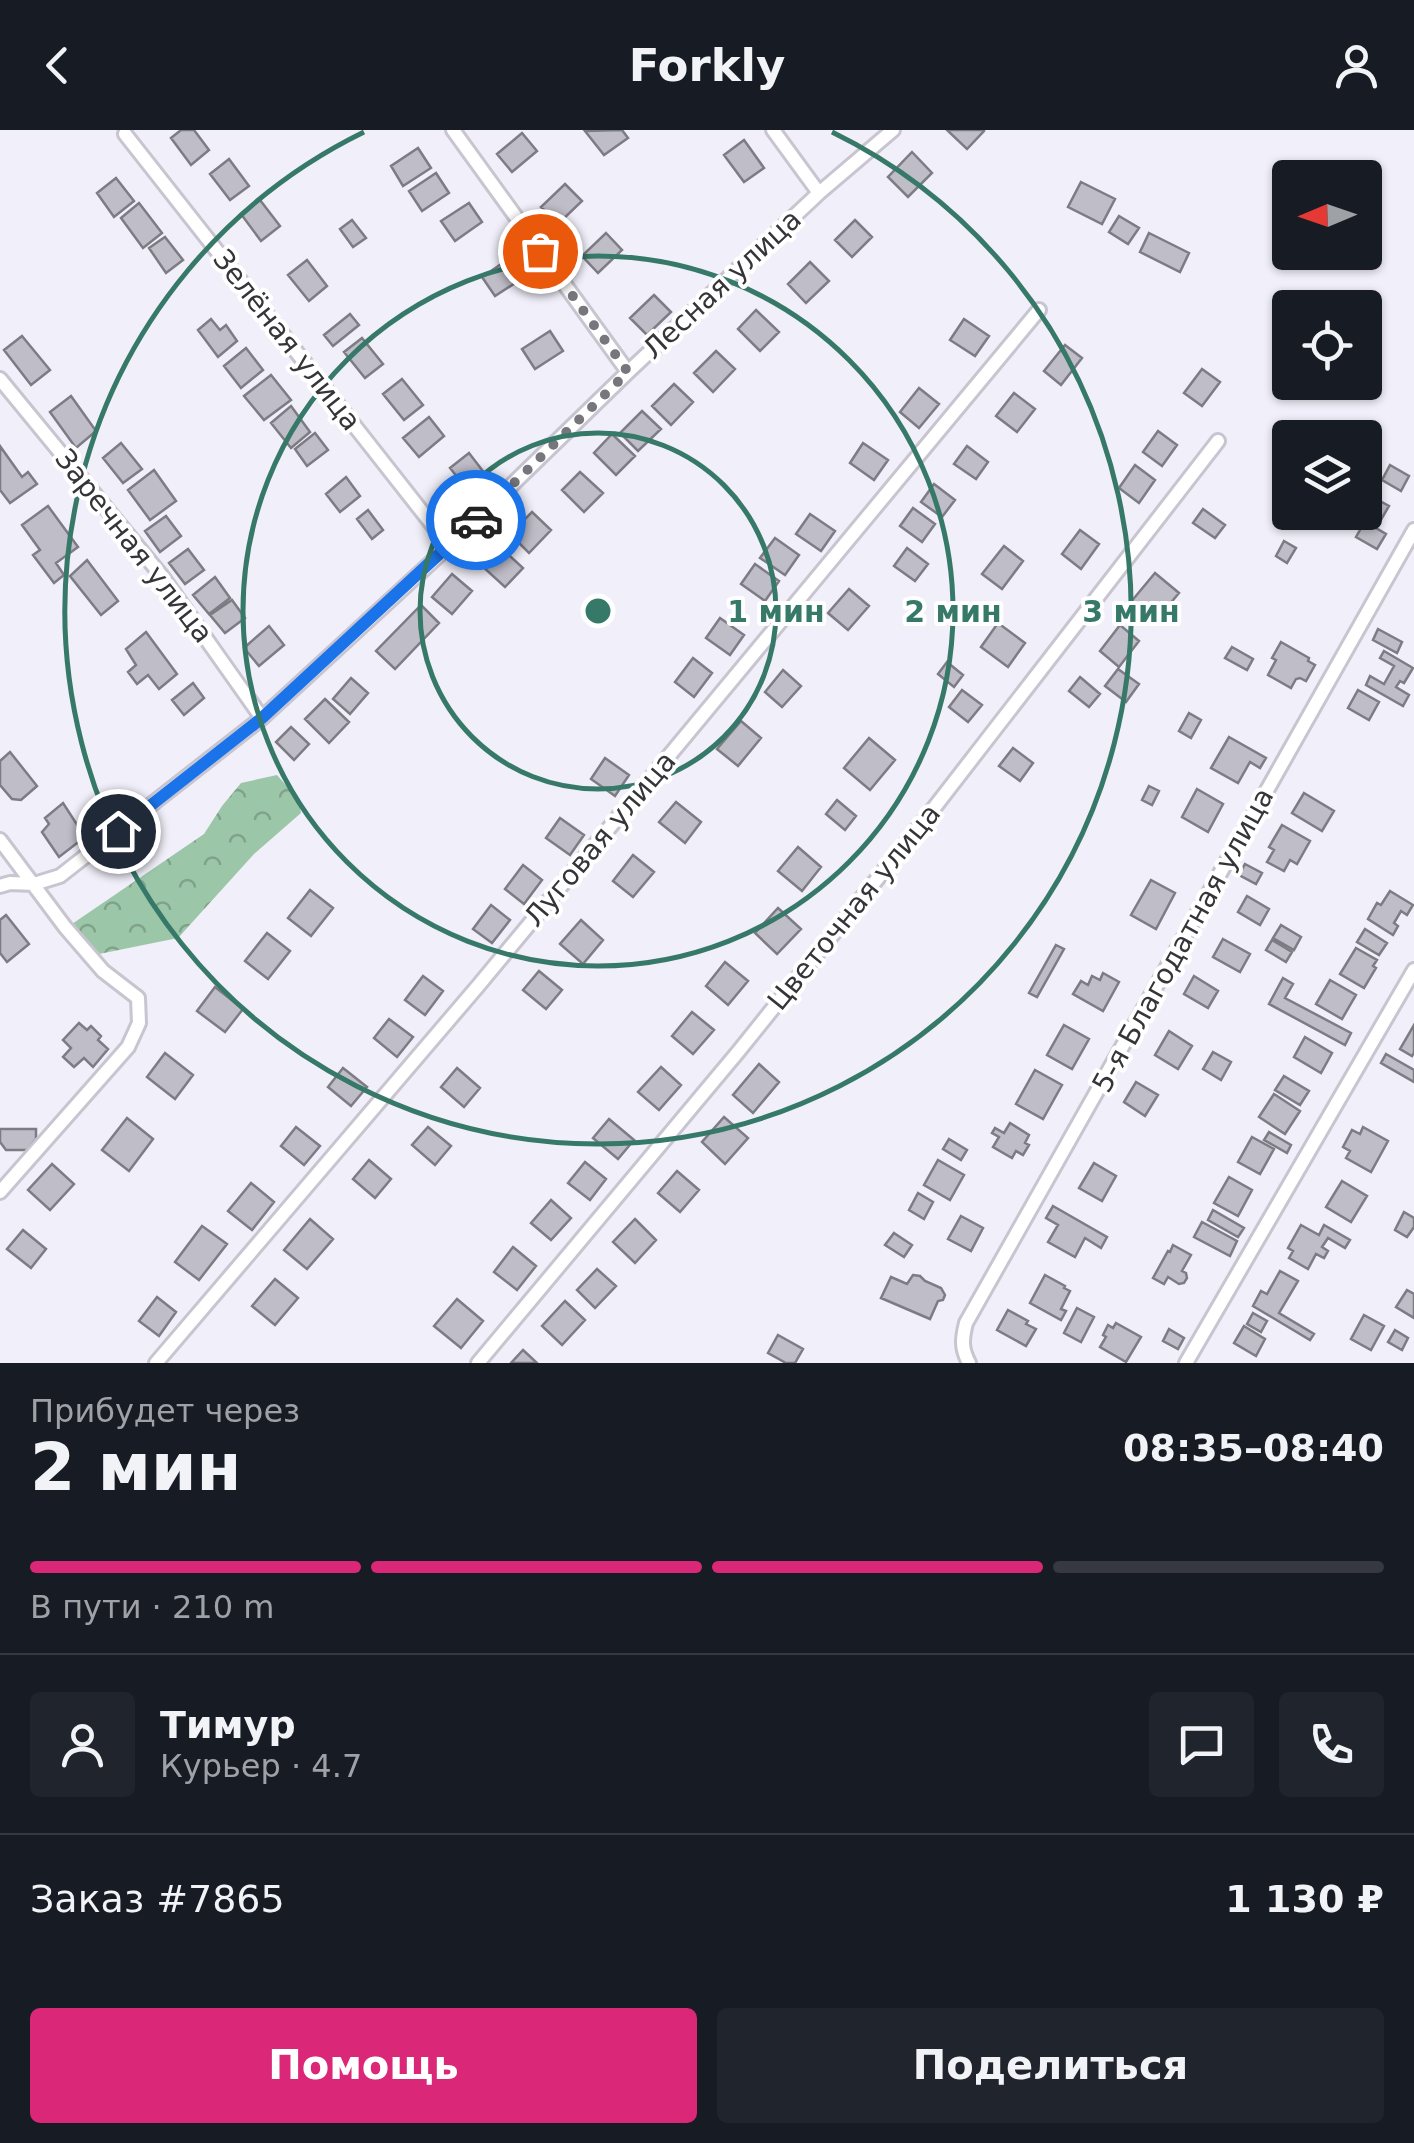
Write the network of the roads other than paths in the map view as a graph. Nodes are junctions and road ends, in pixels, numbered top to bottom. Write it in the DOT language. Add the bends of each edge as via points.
graph roads {
  1 [pos="453,130"];
  2 [pos="773,130"];
  3 [pos="894,130"];
  4 [pos="125,134"];
  5 [pos="819,193"];
  6 [pos="1039,310"];
  7 [pos="628,372"];
  8 [pos="0,379"];
  9 [pos="1218,441"];
  10 [pos="1414,530"];
  11 [pos="449,546"];
  12 [pos="262,718"];
  13 [pos="0,840"];
  14 [pos="34,884"];
  15 [pos="0,886"];
  16 [pos="1414,970"];
  17 [pos="0,1192"];
  18 [pos="966,1358"];
  19 [pos="156,1363"];
  20 [pos="478,1363"];
  21 [pos="1186,1363"];
  1 -- 7 [label="street"];
  2 -- 5 [label="street"];
  3 -- 5 [label="street, Лесная улица"];
  4 -- 11 [label="street, Зелёная улица"];
  5 -- 7 [label="street, Лесная улица"];
  6 -- 19 [label="street, Луговая улица"];
  7 -- 11 [label="street, Лесная улица"];
  8 -- 12 [label="street, Заречная улица" via="162,575"];
  9 -- 20 [label="street, Цветочная улица" via="738,1052"];
  10 -- 18 [label="street, 5-я Благодатная улица" via="966,1323"];
  11 -- 12 [label="street, Лесная улица"];
  12 -- 14 [label="street, Лесная улица" via="60,876"];
  13 -- 14 [label="street"];
  14 -- 15 [label="street, Лесная улица"];
  14 -- 17 [label="street" via="103,972 138,998 139,1022 128,1046"];
  16 -- 21 [label="street"];
}
